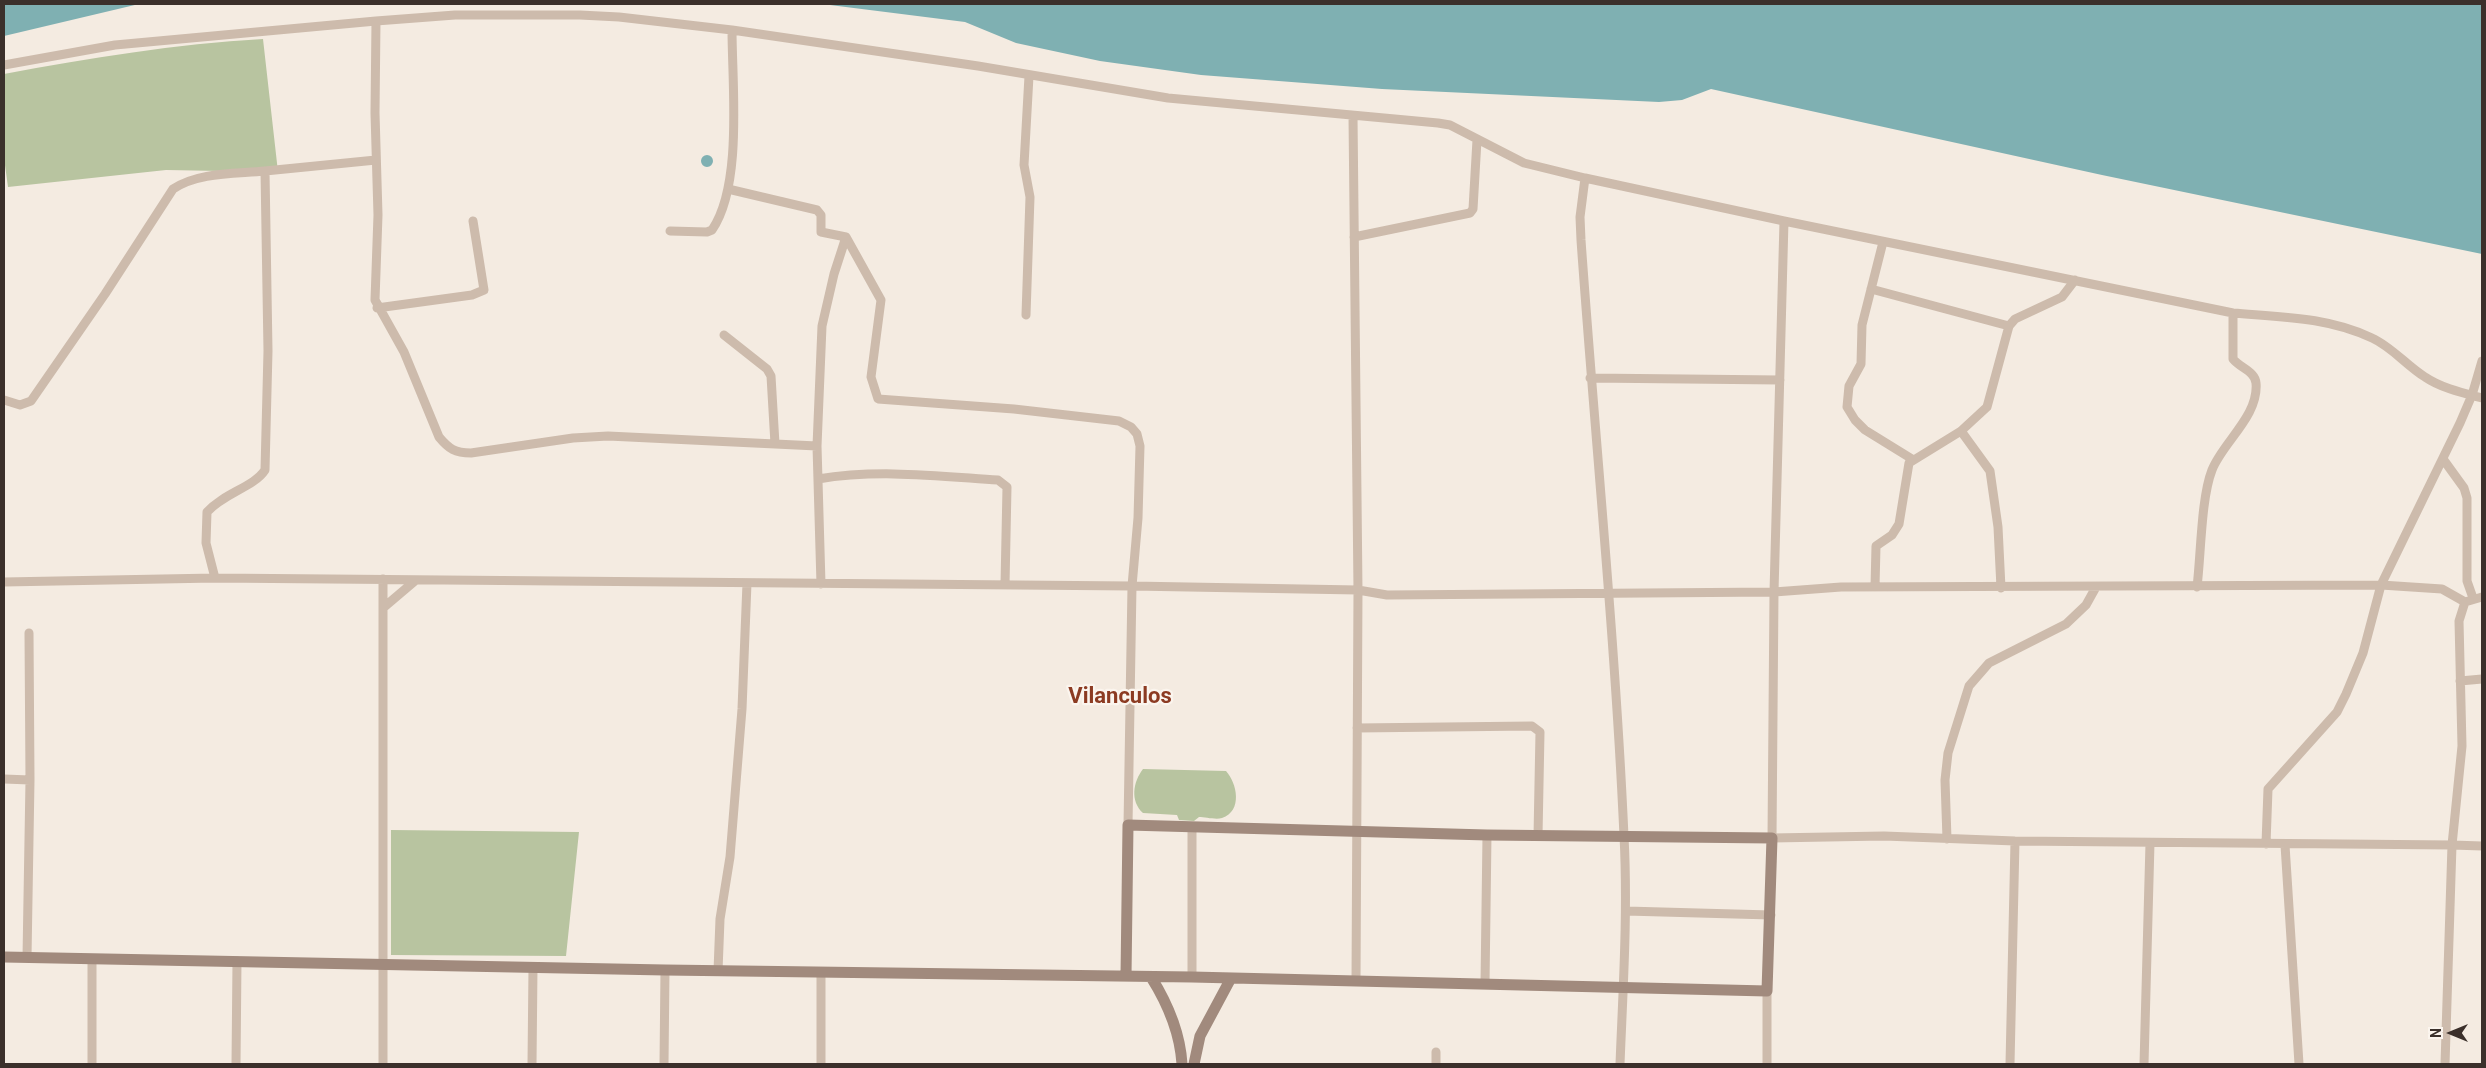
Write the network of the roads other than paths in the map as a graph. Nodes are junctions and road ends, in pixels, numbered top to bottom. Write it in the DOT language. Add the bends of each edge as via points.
graph roads {
  1 [pos="376,21"];
  2 [pos="732,30"];
  3 [pos="4,65"];
  4 [pos="1029,76"];
  5 [pos="1353,116"];
  6 [pos="1477,140"];
  7 [pos="376,160"];
  8 [pos="264,170"];
  9 [pos="1585,178"];
  10 [pos="728,189"];
  11 [pos="473,221"];
  12 [pos="1784,221"];
  13 [pos="670,231"];
  14 [pos="846,237"];
  15 [pos="1354,237"];
  16 [pos="1883,242"];
  17 [pos="2075,280"];
  18 [pos="1871,289"];
  19 [pos="378,308"];
  20 [pos="2234,313"];
  21 [pos="1026,314"];
  22 [pos="2009,326"];
  23 [pos="724,335"];
  24 [pos="2482,361"];
  25 [pos="1590,378"];
  26 [pos="1780,380"];
  27 [pos="2472,395"];
  28 [pos="2482,398"];
  29 [pos="4,400"];
  30 [pos="1961,431"];
  31 [pos="775,444"];
  32 [pos="817,446"];
  33 [pos="2443,458"];
  34 [pos="1912,460"];
  35 [pos="818,479"];
  36 [pos="215,578"];
  37 [pos="383,579"];
  38 [pos="416,580"];
  39 [pos="4,582"];
  40 [pos="747,583"];
  41 [pos="822,584"];
  42 [pos="1005,585"];
  43 [pos="2381,585"];
  44 [pos="1132,586"];
  45 [pos="1875,587"];
  46 [pos="2096,587"];
  47 [pos="2197,587"];
  48 [pos="2001,588"];
  49 [pos="1358,590"];
  50 [pos="1774,592"];
  51 [pos="1608,593"];
  52 [pos="2473,599"];
  53 [pos="383,608"];
  54 [pos="29,633"];
  55 [pos="2482,679"];
  56 [pos="2460,681"];
  57 [pos="1357,728"];
  58 [pos="4,779"];
  59 [pos="30,780"];
  60 [pos="1128,825"];
  61 [pos="1192,828"];
  62 [pos="1356,832"];
  63 [pos="1487,835"];
  64 [pos="1538,836"];
  65 [pos="1624,836"];
  66 [pos="1772,838"];
  67 [pos="1947,839"];
  68 [pos="2015,841"];
  69 [pos="2150,843"];
  70 [pos="2266,844"];
  71 [pos="2285,845"];
  72 [pos="2452,845"];
  73 [pos="2482,846"];
  74 [pos="1626,911"];
  75 [pos="1771,916"];
  76 [pos="4,957"];
  77 [pos="27,957"];
  78 [pos="92,958"];
  79 [pos="237,961"];
  80 [pos="384,964"];
  81 [pos="533,966"];
  82 [pos="664,970"];
  83 [pos="718,971"];
  84 [pos="821,973"];
  85 [pos="1126,976"];
  86 [pos="1151,977"];
  87 [pos="1192,977"];
  88 [pos="1230,980"];
  89 [pos="1356,982"];
  90 [pos="1485,984"];
  91 [pos="1623,988"];
  92 [pos="1767,991"];
  93 [pos="1436,1052"];
  94 [pos="92,1064"];
  95 [pos="236,1064"];
  96 [pos="384,1064"];
  97 [pos="532,1064"];
  98 [pos="664,1064"];
  99 [pos="821,1064"];
  100 [pos="1182,1064"];
  101 [pos="1194,1064"];
  102 [pos="1436,1064"];
  103 [pos="1620,1064"];
  104 [pos="1767,1064"];
  105 [pos="2010,1064"];
  106 [pos="2144,1064"];
  107 [pos="2299,1064"];
  108 [pos="2445,1064"];
  1 -- 2 [label="street" via="455,15 580,15"];
  1 -- 3 [label="street" via="115,45"];
  1 -- 7 [label="street"];
  2 -- 4 [label="street"];
  2 -- 10 [label="street" via="732,142"];
  4 -- 5 [label="street" via="1168,98"];
  4 -- 21 [label="street" via="1024,165 1030,197"];
  5 -- 6 [label="street" via="1444,124"];
  5 -- 15 [label="street"];
  6 -- 9 [label="street" via="1524,163"];
  6 -- 15 [label="street" via="1473,209 1470,213"];
  7 -- 8 [label="street"];
  7 -- 19 [label="street" via="375,284"];
  8 -- 29 [label="street" via="195,178 173,189 31,401 20,405"];
  8 -- 36 [label="street" via="268,352 265,470 207,512 206,543"];
  9 -- 12 [label="street"];
  9 -- 25 [label="street" via="1580,217"];
  10 -- 13 [label="street" via="712,230"];
  10 -- 14 [label="street" via="817,210 821,215 821,232"];
  11 -- 19 [label="street" via="484,290 472,295"];
  12 -- 16 [label="street"];
  12 -- 26 [label="street"];
  14 -- 32 [label="street" via="822,326"];
  14 -- 44 [label="street" via="882,300 871,377 878,399 1119,421 1137,434 1140,446 1138,518"];
  15 -- 49 [label="street"];
  16 -- 17 [label="street"];
  16 -- 18 [label="street"];
  17 -- 20 [label="street"];
  17 -- 22 [label="street" via="2062,297 2015,319"];
  18 -- 22 [label="street"];
  18 -- 34 [label="street" via="1862,325 1861,364 1849,386 1847,407 1865,430"];
  19 -- 31 [label="street" via="404,352 439,437 457,453 608,436"];
  20 -- 27 [label="street" via="2296,317 2349,329 2374,339 2425,377"];
  20 -- 47 [label="street" via="2233,359 2253,374 2256,387 2246,417 2218,458 2209,478"];
  22 -- 30 [label="street" via="1990,402"];
  23 -- 31 [label="street" via="767,369 771,376"];
  24 -- 27 [label="street"];
  25 -- 26 [label="street"];
  25 -- 51 [label="street"];
  26 -- 50 [label="street"];
  27 -- 28 [label="street"];
  27 -- 33 [label="street"];
  30 -- 34 [label="street"];
  30 -- 48 [label="street" via="1990,471 1998,527"];
  31 -- 32 [label="street"];
  32 -- 35 [label="street"];
  33 -- 43 [label="street"];
  33 -- 52 [label="street" via="2464,488 2467,498 2466,581"];
  34 -- 45 [label="street" via="1906,469 1899,524 1892,535 1876,546"];
  35 -- 41 [label="street"];
  35 -- 42 [label="street" via="876,472 998,480 1007,487"];
  36 -- 37 [label="street"];
  36 -- 39 [label="street"];
  37 -- 38 [label="street"];
  37 -- 53 [label="street"];
  38 -- 40 [label="street"];
  38 -- 53 [label="street"];
  40 -- 41 [label="street"];
  40 -- 83 [label="street" via="742,709 730,857 720,919"];
  41 -- 42 [label="street"];
  42 -- 44 [label="street"];
  43 -- 47 [label="street"];
  43 -- 52 [label="street" via="2442,589"];
  43 -- 70 [label="street" via="2360,660 2337,712 2268,789"];
  44 -- 49 [label="street"];
  44 -- 60 [label="street"];
  45 -- 48 [label="street"];
  45 -- 50 [label="street"];
  46 -- 47 [label="street"];
  46 -- 48 [label="street"];
  46 -- 67 [label="street" via="2086,605 2066,624 1989,663 1969,686 1948,753 1945,780"];
  49 -- 51 [label="street" via="1387,595"];
  49 -- 57 [label="street"];
  50 -- 51 [label="street"];
  50 -- 66 [label="street"];
  51 -- 65 [label="street"];
  52 -- 56 [label="street" via="2461,611 2458,634"];
  53 -- 80 [label="street"];
  54 -- 59 [label="street"];
  55 -- 56 [label="street"];
  56 -- 72 [label="street" via="2462,746"];
  57 -- 62 [label="street"];
  57 -- 64 [label="street" via="1536,727 1540,732"];
  58 -- 59 [label="street"];
  59 -- 77 [label="street"];
  60 -- 61 [label="main road"];
  60 -- 85 [label="main road"];
  61 -- 62 [label="main road"];
  61 -- 87 [label="street"];
  62 -- 63 [label="main road"];
  62 -- 89 [label="street"];
  63 -- 64 [label="main road"];
  63 -- 90 [label="street"];
  64 -- 65 [label="main road"];
  65 -- 66 [label="main road"];
  65 -- 74 [label="street"];
  66 -- 67 [label="street" via="1884,836"];
  66 -- 75 [label="main road"];
  67 -- 68 [label="street"];
  68 -- 69 [label="street"];
  68 -- 105 [label="street"];
  69 -- 70 [label="street"];
  69 -- 106 [label="street"];
  70 -- 71 [label="street"];
  71 -- 72 [label="street"];
  71 -- 107 [label="street"];
  72 -- 73 [label="street"];
  72 -- 108 [label="street"];
  74 -- 75 [label="street"];
  74 -- 91 [label="street"];
  75 -- 92 [label="main road"];
  76 -- 77 [label="main road"];
  77 -- 78 [label="main road"];
  78 -- 79 [label="main road"];
  78 -- 94 [label="street"];
  79 -- 80 [label="main road"];
  79 -- 95 [label="street"];
  80 -- 81 [label="main road"];
  80 -- 96 [label="street"];
  81 -- 82 [label="main road"];
  81 -- 97 [label="street"];
  82 -- 83 [label="main road"];
  82 -- 98 [label="street"];
  83 -- 84 [label="main road"];
  84 -- 85 [label="main road"];
  84 -- 99 [label="street"];
  85 -- 86 [label="main road"];
  86 -- 87 [label="main road"];
  86 -- 100 [label="main road" via="1162,994 1178,1033"];
  87 -- 88 [label="main road"];
  88 -- 89 [label="main road"];
  88 -- 101 [label="main road" via="1200,1036"];
  89 -- 90 [label="main road"];
  90 -- 91 [label="main road"];
  91 -- 92 [label="main road"];
  91 -- 103 [label="street"];
  92 -- 104 [label="street"];
  93 -- 102 [label="street"];
}
